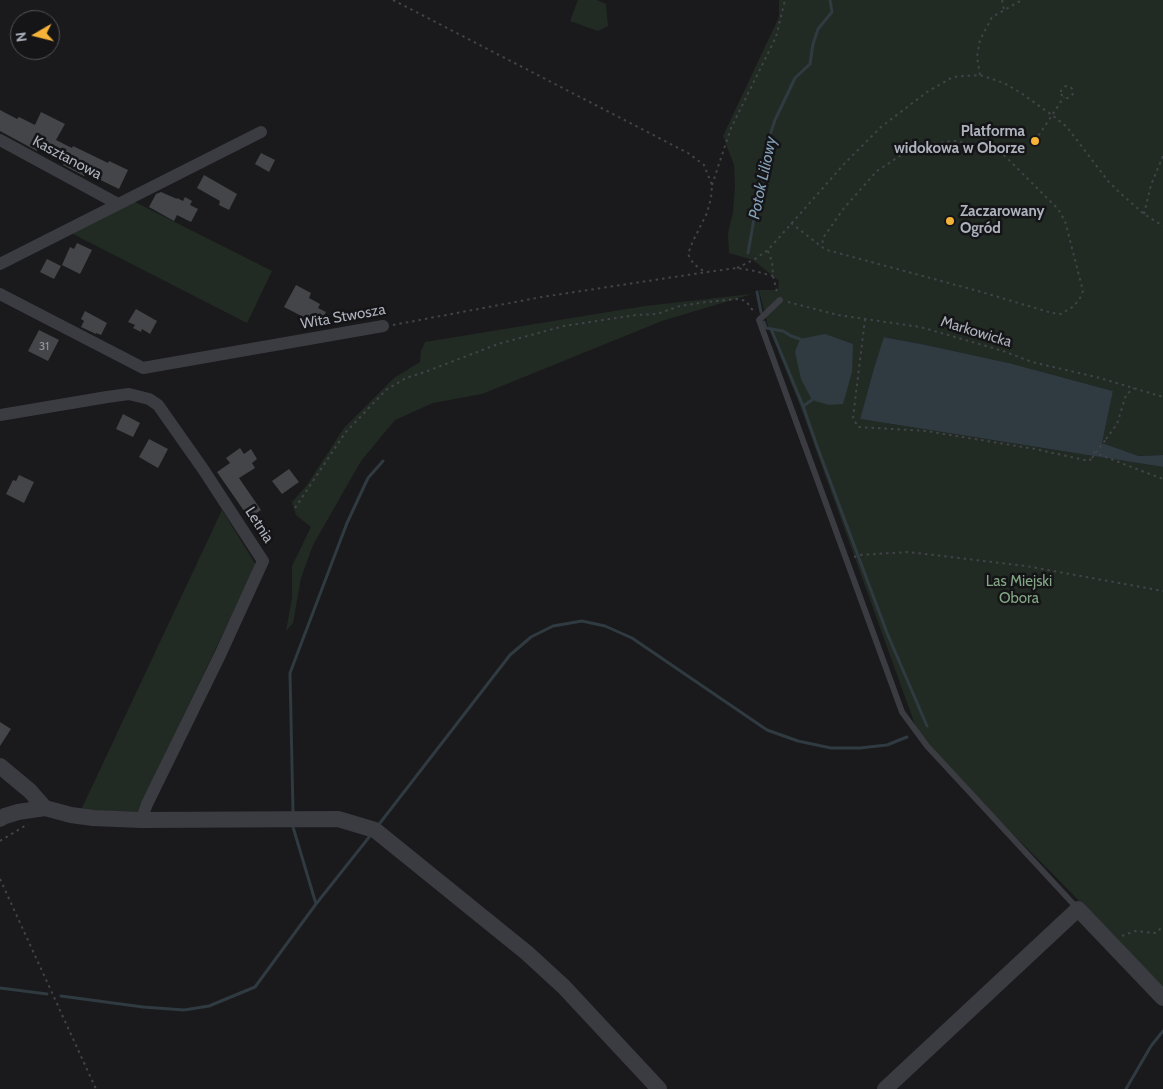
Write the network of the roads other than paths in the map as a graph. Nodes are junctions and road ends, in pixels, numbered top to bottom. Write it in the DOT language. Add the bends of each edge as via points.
graph roads {
  1 [pos="261,132"];
  2 [pos="0,140"];
  3 [pos="118,204"];
  4 [pos="0,264"];
  5 [pos="0,294"];
  6 [pos="780,300"];
  7 [pos="383,326"];
  8 [pos="0,415"];
  9 [pos="0,766"];
  10 [pos="45,808"];
  11 [pos="0,819"];
  12 [pos="141,820"];
  13 [pos="1078,909"];
  14 [pos="1163,998"];
  15 [pos="659,1089"];
  16 [pos="885,1089"];
  1 -- 3 [label="street"];
  2 -- 3 [label="street, Kasztanowa"];
  3 -- 4 [label="street"];
  5 -- 7 [label="street, Wita Stwosza" via="143,368"];
  6 -- 13 [label="lane" via="759,320 902,712 950,772"];
  8 -- 12 [label="street, Letnia" via="129,394 149,399 158,405 203,468 263,561"];
  9 -- 10 [label="street"];
  10 -- 11 [label="street" via="18,812"];
  10 -- 12 [label="street" via="93,818"];
  12 -- 15 [label="street" via="338,819 375,830 564,986"];
  13 -- 14 [label="street"];
  13 -- 16 [label="street"];
}
